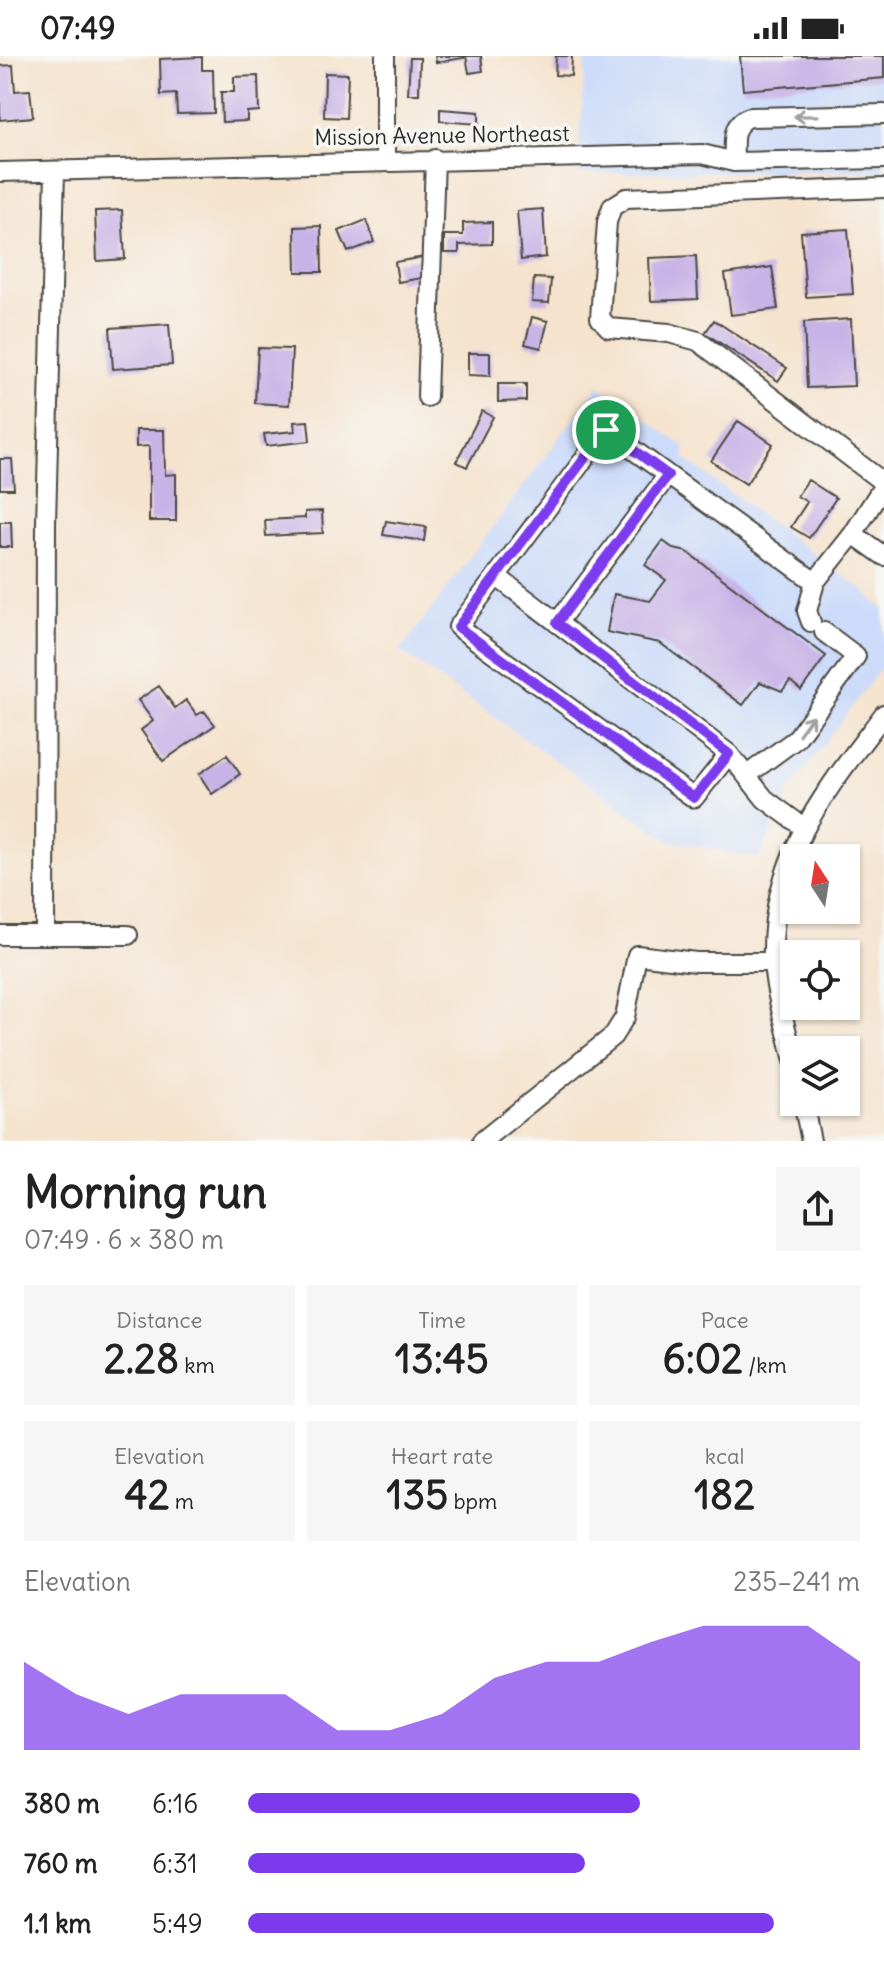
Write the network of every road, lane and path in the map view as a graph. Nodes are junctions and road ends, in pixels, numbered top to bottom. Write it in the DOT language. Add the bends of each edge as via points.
graph roads {
  1 [pos="385,56"];
  2 [pos="884,114"];
  3 [pos="435,159"];
  4 [pos="884,159"];
  5 [pos="385,160"];
  6 [pos="734,162"];
  7 [pos="55,171"];
  8 [pos="0,172"];
  9 [pos="884,188"];
  10 [pos="427,397"];
  11 [pos="668,475"];
  12 [pos="884,484"];
  13 [pos="853,534"];
  14 [pos="884,556"];
  15 [pos="496,576"];
  16 [pos="815,582"];
  17 [pos="557,623"];
  18 [pos="883,716"];
  19 [pos="729,754"];
  20 [pos="747,775"];
  21 [pos="803,827"];
  22 [pos="45,933"];
  23 [pos="0,935"];
  24 [pos="128,935"];
  25 [pos="773,962"];
  26 [pos="789,1036"];
  27 [pos="806,1116"];
  28 [pos="482,1141"];
  29 [pos="811,1141"];
  1 -- 5 [label="street"];
  2 -- 6 [label="street, one-way" via="750,117 734,130"];
  3 -- 5 [label="street, Mission Avenue Northeast"];
  3 -- 6 [label="street, Mission Avenue Northeast" via="702,154"];
  3 -- 10 [label="street"];
  4 -- 6 [label="street, Mission Avenue Northeast"];
  5 -- 7 [label="street, Mission Avenue Northeast"];
  7 -- 8 [label="street, Mission Avenue Northeast"];
  7 -- 22 [label="street" via="46,523"];
  9 -- 12 [label="street" via="626,198 612,207 607,222 600,318 609,328 698,341"];
  11 -- 15 [label="street" via="606,430"];
  11 -- 16 [label="street"];
  11 -- 17 [label="street"];
  12 -- 13 [label="street"];
  13 -- 14 [label="street"];
  13 -- 16 [label="street"];
  15 -- 17 [label="street"];
  15 -- 19 [label="street" via="458,627 694,798"];
  20 -- 16 [label="street, one-way" via="796,739 856,656 817,627 807,611"];
  17 -- 19 [label="street"];
  18 -- 21 [label="street"];
  19 -- 20 [label="street"];
  20 -- 21 [label="street" via="765,799"];
  21 -- 25 [label="street" via="784,873 774,920"];
  22 -- 23 [label="street"];
  22 -- 24 [label="street"];
  25 -- 26 [label="street"];
  25 -- 28 [label="street" via="637,955 625,1017 613,1036"];
  27 -- 29 [label="street"];
}
